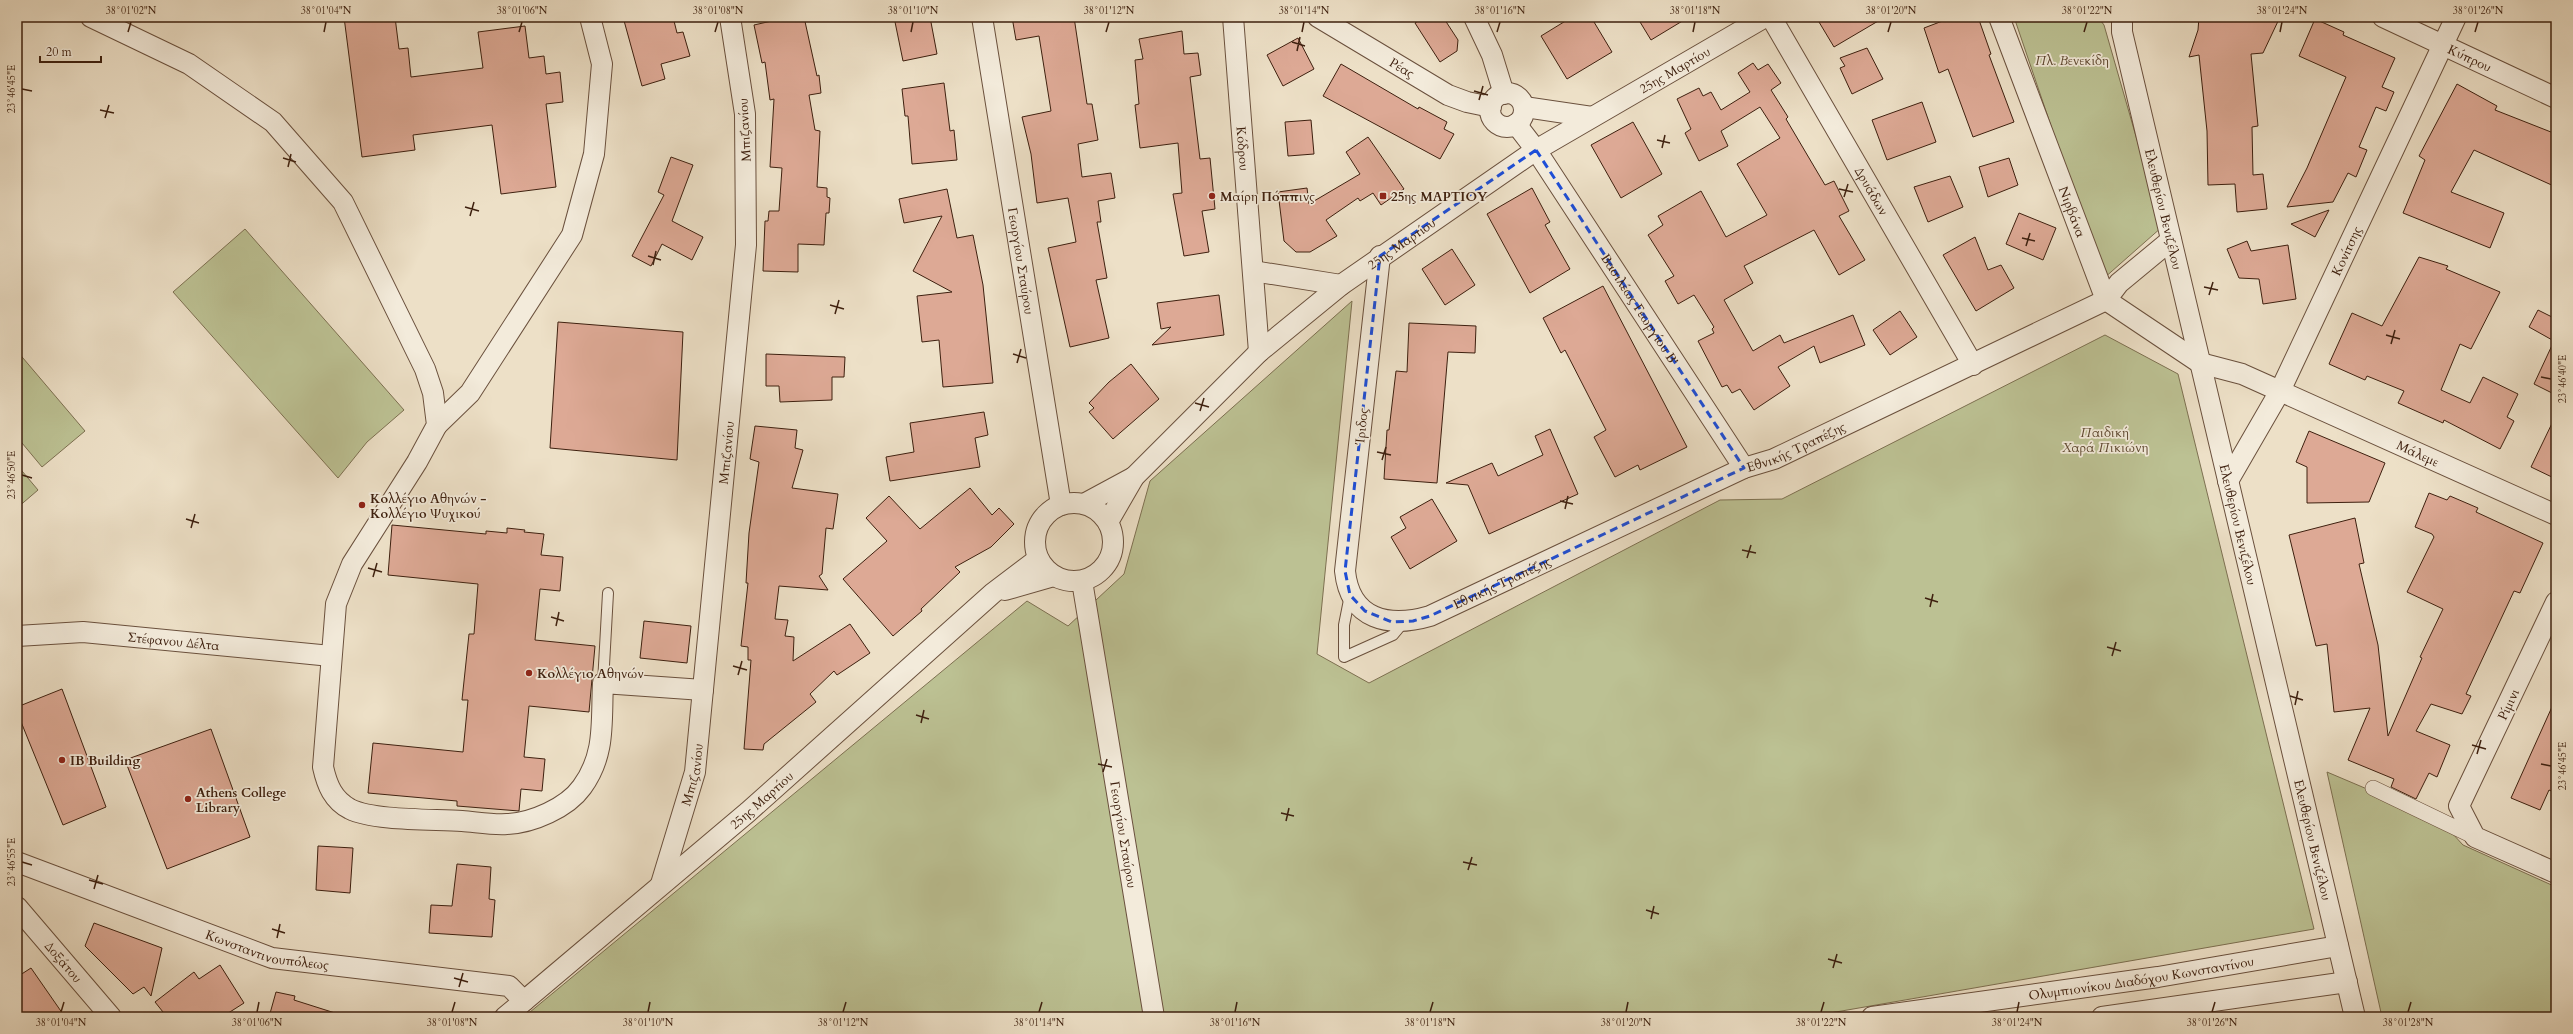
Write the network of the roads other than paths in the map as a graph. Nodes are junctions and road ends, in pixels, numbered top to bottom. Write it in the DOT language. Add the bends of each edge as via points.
graph roads {
  1 [pos="91,17"];
  2 [pos="590,17"];
  3 [pos="730,17"];
  4 [pos="982,17"];
  5 [pos="1233,17"];
  6 [pos="1318,17"];
  7 [pos="1474,17"];
  8 [pos="1765,17"];
  9 [pos="1771,17"];
  10 [pos="1999,17"];
  11 [pos="2383,17"];
  12 [pos="2456,17"];
  13 [pos="2118,22"];
  14 [pos="2442,45"];
  15 [pos="2556,98"];
  16 [pos="1497,100"];
  17 [pos="1520,116"];
  18 [pos="1592,117"];
  19 [pos="1536,150"];
  20 [pos="2171,240"];
  21 [pos="1380,256"];
  22 [pos="1253,271"];
  23 [pos="1341,285"];
  24 [pos="2106,300"];
  25 [pos="1259,352"];
  26 [pos="2200,363"];
  27 [pos="1973,365"];
  28 [pos="2280,391"];
  29 [pos="437,425"];
  30 [pos="1744,468"];
  31 [pos="1134,477"];
  32 [pos="2228,481"];
  33 [pos="1084,504"];
  34 [pos="1061,505"];
  35 [pos="2556,515"];
  36 [pos="1108,522"];
  37 [pos="1038,559"];
  38 [pos="1054,576"];
  39 [pos="1082,581"];
  40 [pos="608,593"];
  41 [pos="993,593"];
  42 [pos="1350,595"];
  43 [pos="2556,602"];
  44 [pos="1403,623"];
  45 [pos="17,636"];
  46 [pos="330,656"];
  47 [pos="603,683"];
  48 [pos="703,690"];
  49 [pos="2373,788"];
  50 [pos="2475,837"];
  51 [pos="17,862"];
  52 [pos="2556,872"];
  53 [pos="661,884"];
  54 [pos="17,907"];
  55 [pos="2338,946"];
  56 [pos="2347,982"];
  57 [pos="524,1001"];
  58 [pos="111,1017"];
  59 [pos="505,1017"];
  60 [pos="1154,1017"];
  61 [pos="1872,1017"];
  62 [pos="2102,1017"];
  63 [pos="2355,1017"];
  1 -- 29 [label="street" via="189,64 273,122 343,202 425,369 433,393"];
  2 -- 29 [label="street" via="602,64 594,154 572,235 470,393"];
  3 -- 48 [label="street, Μπιζανίου" via="746,114 746,245"];
  4 -- 34 [label="street, Γεωργίου Σταύρου"];
  5 -- 22 [label="street, Κόδρου"];
  6 -- 16 [label="street, Ρέας" via="1448,95 1467,102"];
  7 -- 16 [label="street" via="1492,55"];
  8 -- 18 [label="street, 25ης Μαρτίου"];
  9 -- 27 [label="street, Δρυάδων"];
  10 -- 24 [label="street, Νιρβάνα"];
  11 -- 14 [label="street, Κύπρου"];
  12 -- 14 [label="street, Κονίτσης"];
  13 -- 20 [label="street, Ελευθερίου Βενιζέλου"];
  14 -- 15 [label="street, Κύπρου"];
  14 -- 28 [label="street, Κονίτσης"];
  16 -- 17 [label="street, Ρέας" via="1517,96"];
  16 -- 17 [label="street" via="1490,113 1498,124 1503,127"];
  17 -- 18 [label="street"];
  17 -- 19 [label="street, Βασιλέως Γεωργίου Β'"];
  18 -- 19 [label="street, 25ης Μαρτίου"];
  19 -- 21 [label="street, 25ης Μαρτίου"];
  19 -- 30 [label="street, Βασιλέως Γεωργίου Β'"];
  20 -- 24 [label="street, Εθνικής Τραπέζης" via="2119,283"];
  20 -- 26 [label="street, Ελευθερίου Βενιζέλου"];
  21 -- 23 [label="street, 25ης Μαρτίου"];
  21 -- 42 [label="street, Ίριδος" via="1345,571"];
  22 -- 23 [label="street"];
  22 -- 25 [label="street, Κόδρου"];
  23 -- 25 [label="street, 25ης Μαρτίου"];
  24 -- 26 [label="street"];
  24 -- 27 [label="street, Εθνικής Τραπέζης"];
  25 -- 31 [label="street, 25ης Μαρτίου"];
  26 -- 28 [label="street, Μάλεμε" via="2242,374"];
  26 -- 32 [label="street, Ελευθερίου Βενιζέλου"];
  27 -- 30 [label="street, Εθνικής Τραπέζης" via="1774,458"];
  28 -- 32 [label="street, Κονίτσης"];
  28 -- 35 [label="street, Μάλεμε"];
  29 -- 46 [label="street" via="347,575 336,604"];
  30 -- 44 [label="street, Εθνικής Τραπέζης" via="1430,616"];
  31 -- 33 [label="street, 25ης Μαρτίου"];
  31 -- 36 [label="street, 25ης Μαρτίου"];
  32 -- 55 [label="street, Ελευθερίου Βενιζέλου"];
  33 -- 34 [label="street"];
  33 -- 36 [label="street" via="1098,511"];
  34 -- 37 [label="street" via="1050,511 1041,521 1036,533"];
  36 -- 39 [label="street" via="1114,543 1110,558 1101,571"];
  37 -- 38 [label="street"];
  37 -- 41 [label="street, 25ης Μαρτίου"];
  38 -- 39 [label="street" via="1067,581"];
  38 -- 41 [label="street, 25ης Μαρτίου"];
  39 -- 60 [label="street, Γεωργίου Σταύρου"];
  40 -- 47 [label="lane"];
  41 -- 53 [label="street, 25ης Μαρτίου" via="853,720"];
  42 -- 44 [label="street, Εθνικής Τραπέζης" via="1365,611 1378,619"];
  42 -- 44 [label="lane" via="1344,625 1344,657 1393,635"];
  43 -- 50 [label="street, Ρίμινι" via="2459,806"];
  45 -- 46 [label="street, Στέφανου Δέλτα" via="83,632"];
  46 -- 47 [label="street" via="323,768 327,785 336,798 349,808 372,815 507,824 535,818 558,807 581,789 595,767 600,752"];
  47 -- 48 [label="street"];
  48 -- 53 [label="street, Μπιζανίου" via="696,772"];
  49 -- 50 [label="street"];
  50 -- 52 [label="street"];
  51 -- 57 [label="street, Κωνσταντινουπόλεως" via="272,958 509,986"];
  53 -- 57 [label="street, 25ης Μαρτίου"];
  54 -- 58 [label="street, Δοξάτου"];
  55 -- 56 [label="street, Ελευθερίου Βενιζέλου"];
  55 -- 61 [label="street, Ολυμπιονίκου Διαδόχου Κωνσταντίνου" via="2158,977"];
  56 -- 62 [label="street"];
  56 -- 63 [label="street, Ελευθερίου Βενιζέλου"];
  57 -- 59 [label="street, 25ης Μαρτίου"];
}
